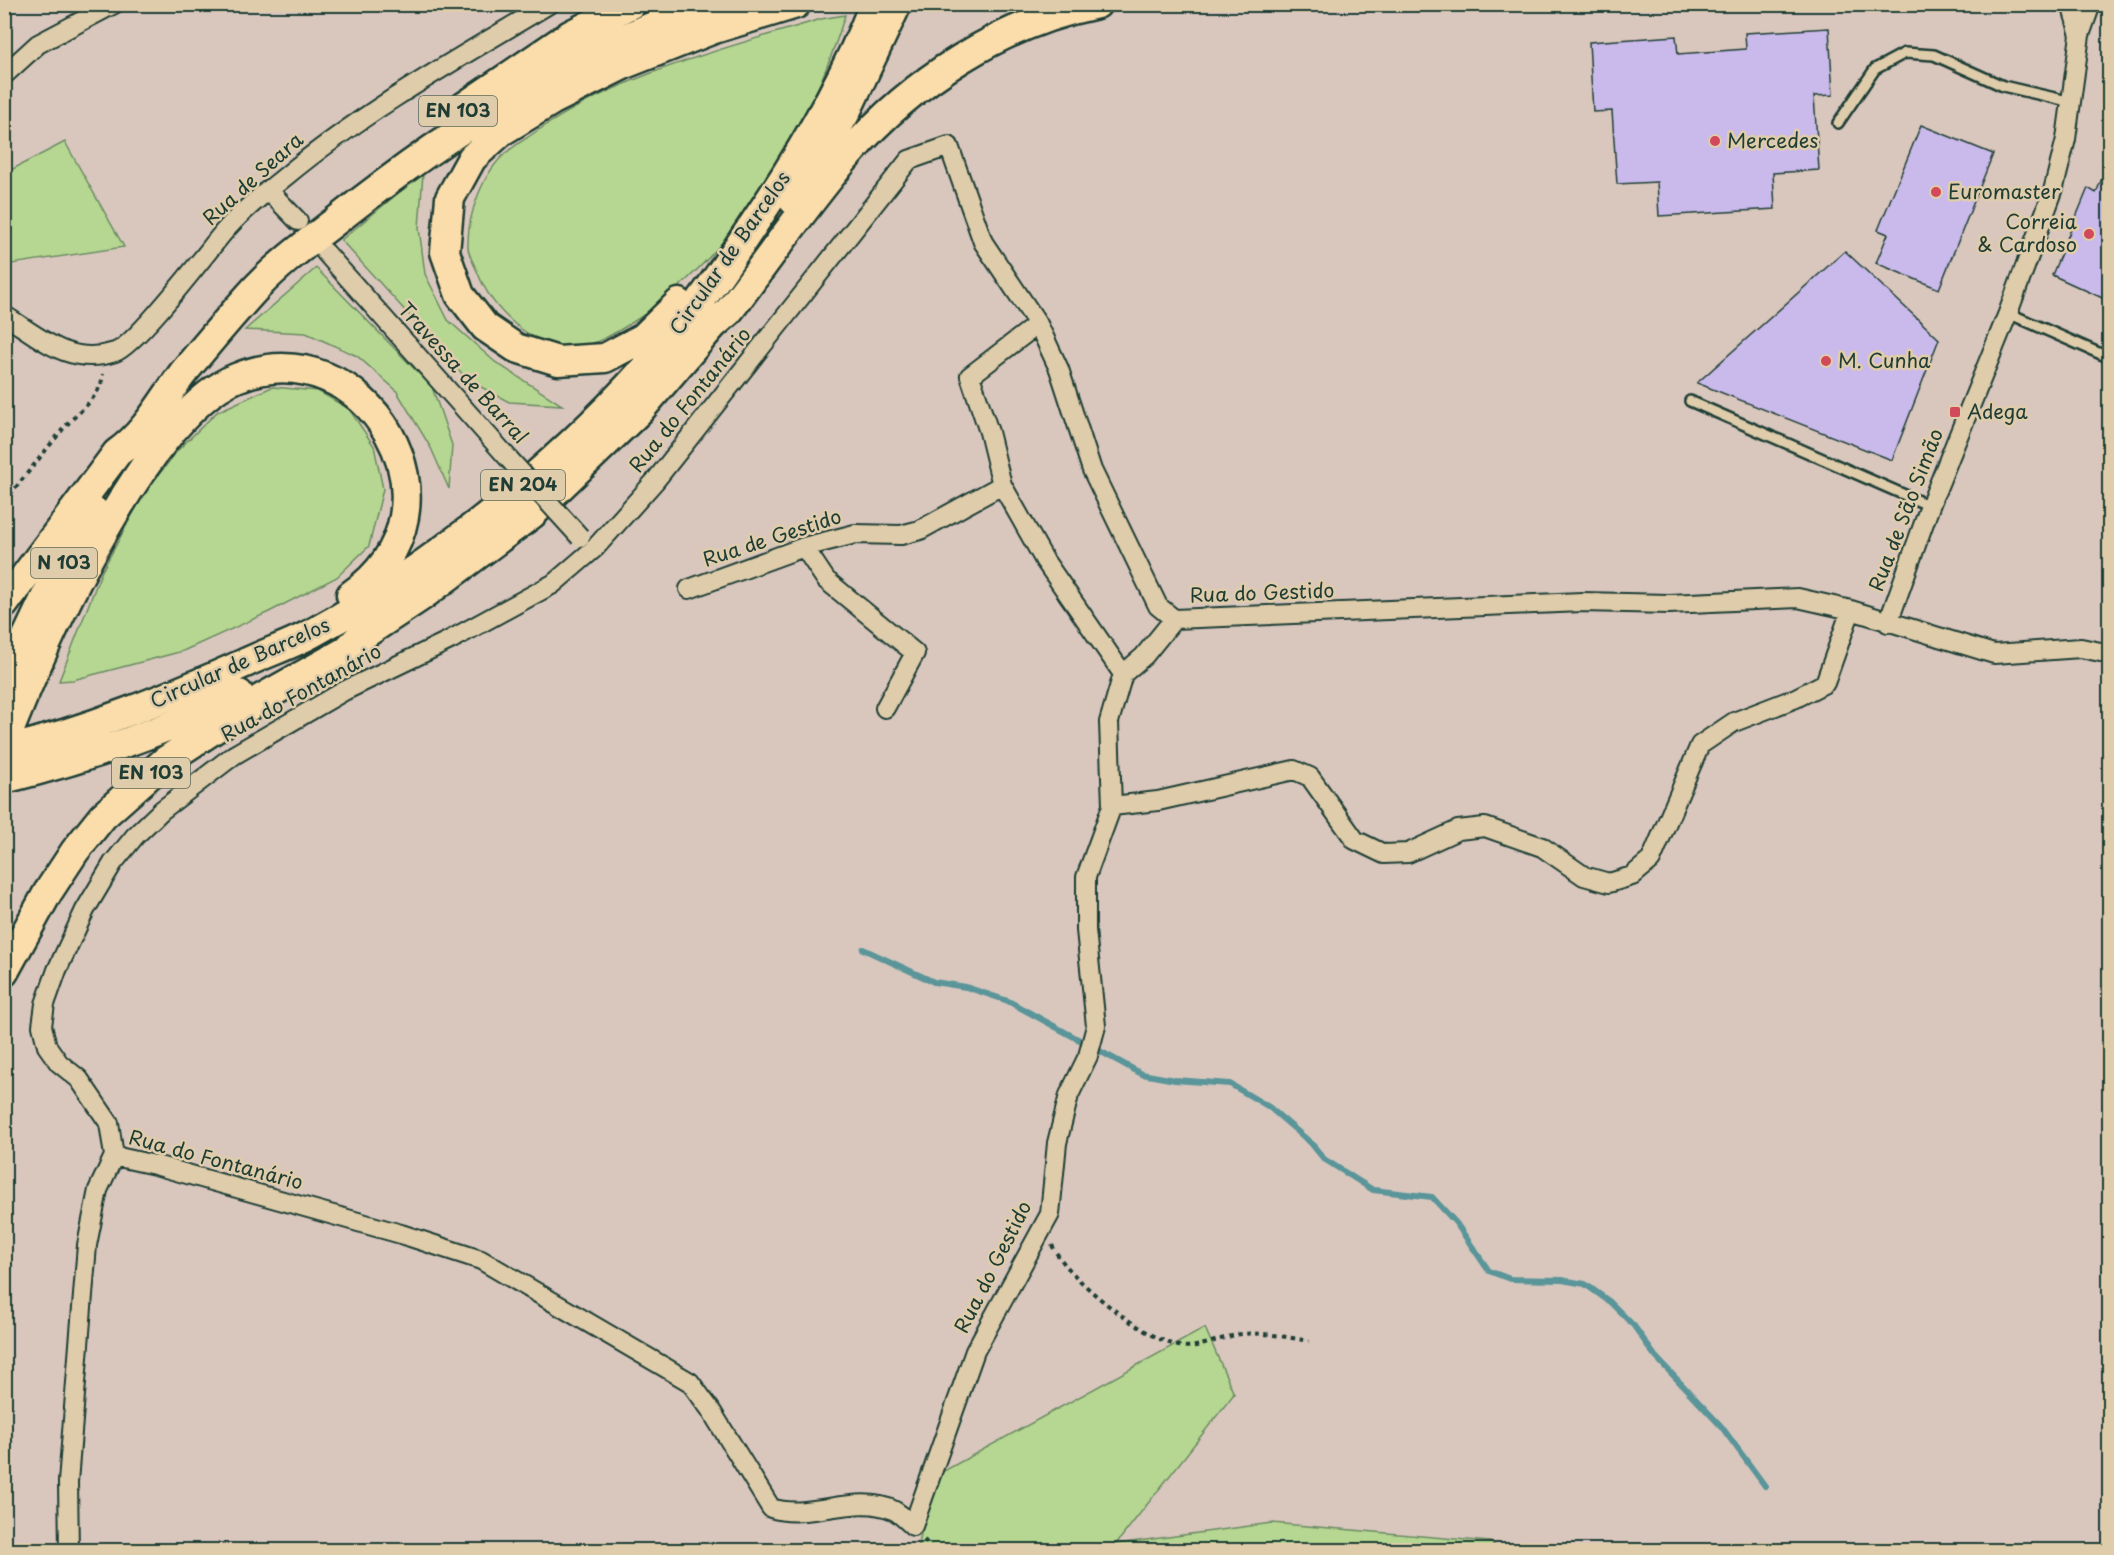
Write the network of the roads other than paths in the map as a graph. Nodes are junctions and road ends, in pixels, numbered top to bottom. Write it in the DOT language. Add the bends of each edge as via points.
graph roads {
  1 [pos="114,4"];
  2 [pos="549,4"];
  3 [pos="631,4"];
  4 [pos="715,4"];
  5 [pos="796,4"];
  6 [pos="874,4"];
  7 [pos="897,4"];
  8 [pos="1097,4"];
  9 [pos="2071,4"];
  10 [pos="2091,4"];
  11 [pos="2080,35"];
  12 [pos="4,75"];
  13 [pos="2072,102"];
  14 [pos="1838,123"];
  15 [pos="268,190"];
  16 [pos="309,239"];
  17 [pos="714,283"];
  18 [pos="2007,313"];
  19 [pos="4,315"];
  20 [pos="1038,324"];
  21 [pos="713,325"];
  22 [pos="2109,358"];
  23 [pos="1690,401"];
  24 [pos="130,444"];
  25 [pos="1002,485"];
  26 [pos="1930,506"];
  27 [pos="804,547"];
  28 [pos="595,548"];
  29 [pos="689,589"];
  30 [pos="4,604"];
  31 [pos="1851,610"];
  32 [pos="1174,619"];
  33 [pos="1888,622"];
  34 [pos="360,637"];
  35 [pos="292,641"];
  36 [pos="2109,654"];
  37 [pos="1123,674"];
  38 [pos="13,693"];
  39 [pos="885,708"];
  40 [pos="4,745"];
  41 [pos="4,751"];
  42 [pos="4,779"];
  43 [pos="1112,806"];
  44 [pos="4,972"];
  45 [pos="114,1156"];
  46 [pos="913,1526"];
  47 [pos="69,1551"];
  1 -- 12 [label="street" via="38,44"];
  2 -- 15 [label="street, Rua de Seara" via="415,84 312,154"];
  3 -- 16 [label="main road, EN 103" via="570,35 446,119 321,219"];
  4 -- 16 [label="main road" via="620,41 535,85 396,173"];
  5 -- 17 [label="main road" via="680,42 553,100 502,131 472,158 450,198 446,252 460,295 485,327 516,348 558,361 605,358 644,338 688,294"];
  6 -- 17 [label="main road, Circular de Barcelos / EN 204" via="828,103 779,186"];
  7 -- 21 [label="main road, EN 103" via="845,114 797,195 720,307"];
  8 -- 21 [label="main road" via="1060,12 973,50 895,107 849,153 728,312"];
  9 -- 11 [label="street, Rua de São Simão"];
  10 -- 11 [label="street, Rua de São Simão"];
  11 -- 13 [label="street, Rua de São Simão"];
  13 -- 14 [label="lane" via="2003,86 1934,55 1905,53 1875,69"];
  13 -- 18 [label="street, Rua de São Simão" via="2053,191"];
  15 -- 16 [label="street, Travessa de Barral"];
  15 -- 19 [label="street, Rua de Seara" via="227,227 149,322 119,351 94,358 66,354"];
  16 -- 24 [label="main road, EN 103" via="258,286 184,372"];
  16 -- 28 [label="street, Travessa de Barral, bridge" via="580,537"];
  17 -- 35 [label="main road, Circular de Barcelos / EN 204" via="622,392 509,497 409,575 314,633"];
  18 -- 22 [label="lane"];
  18 -- 26 [label="street, Rua de São Simão"];
  20 -- 25 [label="street" via="970,376"];
  20 -- 28 [label="street, Rua do Fontanário" via="983,242 949,146 909,160 655,481"];
  20 -- 32 [label="street, Rua do Fontanário" via="1059,369 1092,470 1158,606"];
  21 -- 34 [label="main road, EN 103" via="640,410 532,514"];
  23 -- 26 [label="lane"];
  24 -- 30 [label="main road" via="117,453"];
  24 -- 38 [label="main road, N 103" via="127,460 87,521 46,596"];
  25 -- 27 [label="street, Rua de Gestido" via="920,531 901,535 855,534"];
  25 -- 37 [label="street" via="1045,561"];
  26 -- 33 [label="street, Rua de São Simão"];
  27 -- 29 [label="street, Rua de Gestido"];
  27 -- 39 [label="street" via="825,580 915,653"];
  28 -- 45 [label="street, Rua do Fontanário" via="544,589 344,691 234,755 162,810 120,854 69,939 45,1004 42,1026 47,1046 59,1063 79,1079 109,1123"];
  31 -- 32 [label="street, Rua do Gestido" via="1798,598 1669,604 1582,602"];
  31 -- 33 [label="street, Rua do Gestido"];
  31 -- 43 [label="street" via="1825,683 1734,722 1701,745 1651,860 1625,879 1609,883 1584,876 1542,847 1485,827 1458,830 1408,853 1384,854 1355,840 1310,777 1294,770 1158,801"];
  32 -- 37 [label="street, Rua do Gestido" via="1144,656"];
  33 -- 36 [label="street, Rua do Gestido" via="1994,654 2081,648"];
  34 -- 42 [label="main road, Circular de Barcelos" via="341,640 200,714 66,764"];
  34 -- 44 [label="main road, EN 103" via="346,651 262,698 165,761 103,816 48,892"];
  35 -- 38 [label="main road" via="312,622 373,580 396,543 408,499 403,466 388,429 359,397 323,376 278,367 235,378 201,400 168,433 120,505"];
  35 -- 41 [label="main road, Circular de Barcelos / EN 204" via="169,697 62,736"];
  37 -- 43 [label="street, Rua do Gestido" via="1109,722"];
  38 -- 40 [label="main road"];
  43 -- 46 [label="street, Rua do Gestido" via="1086,877 1086,930 1096,1026 1088,1056 1069,1095 1057,1143 1050,1214 975,1351"];
  45 -- 46 [label="street, Rua do Fontanário" via="401,1233 481,1260 690,1382 771,1508 785,1512 872,1505 895,1511"];
  45 -- 47 [label="street" via="98,1190 87,1245 68,1482"];
}
